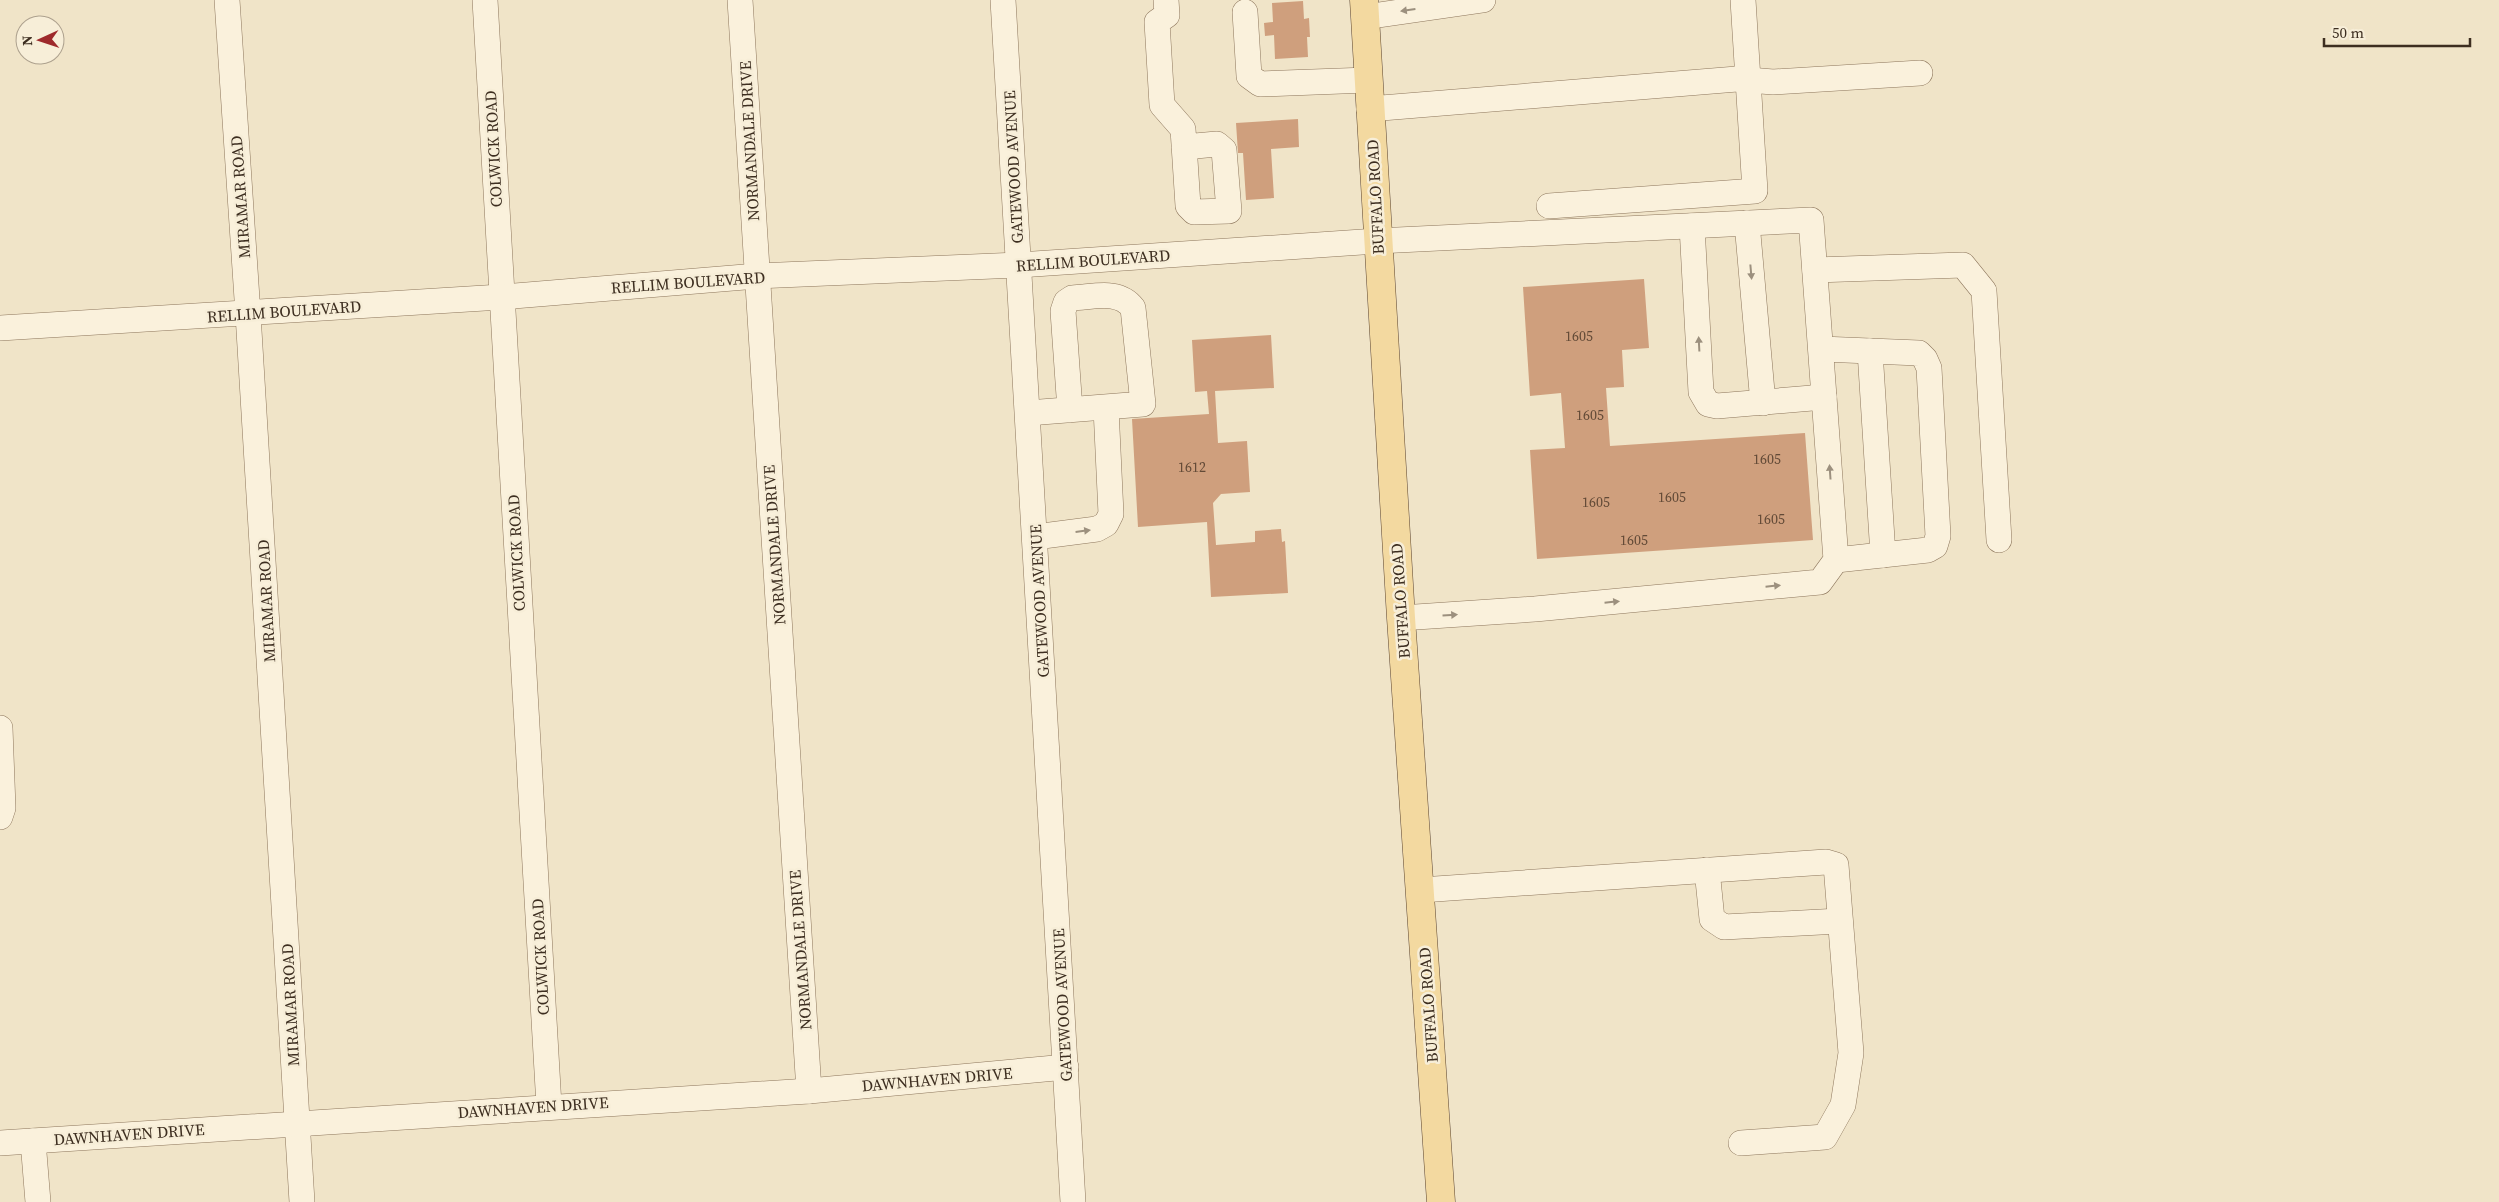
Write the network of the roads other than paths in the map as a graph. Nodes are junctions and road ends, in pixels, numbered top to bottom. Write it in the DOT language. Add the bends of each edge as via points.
graph roads {
  1 [pos="227,0"];
  2 [pos="485,0"];
  3 [pos="740,0"];
  4 [pos="1003,0"];
  5 [pos="1166,0"];
  6 [pos="1483,0"];
  7 [pos="1743,0"];
  8 [pos="1364,8"];
  9 [pos="1245,12"];
  10 [pos="1920,73"];
  11 [pos="1368,80"];
  12 [pos="1748,80"];
  13 [pos="1369,108"];
  14 [pos="1184,147"];
  15 [pos="1549,206"];
  16 [pos="1229,211"];
  17 [pos="1747,223"];
  18 [pos="1692,226"];
  19 [pos="1377,241"];
  20 [pos="1230,251"];
  21 [pos="1019,265"];
  22 [pos="1815,270"];
  23 [pos="757,276"];
  24 [pos="501,297"];
  25 [pos="248,314"];
  26 [pos="0,328"];
  27 [pos="1821,349"];
  28 [pos="1870,351"];
  29 [pos="1824,398"];
  30 [pos="1763,403"];
  31 [pos="1106,408"];
  32 [pos="1070,410"];
  33 [pos="1028,413"];
  34 [pos="1035,537"];
  35 [pos="1999,540"];
  36 [pos="1883,555"];
  37 [pos="1836,560"];
  38 [pos="1401,618"];
  39 [pos="0,728"];
  40 [pos="0,816"];
  41 [pos="1707,870"];
  42 [pos="1421,890"];
  43 [pos="1840,921"];
  44 [pos="1066,1068"];
  45 [pos="810,1091"];
  46 [pos="549,1106"];
  47 [pos="297,1123"];
  48 [pos="33,1141"];
  49 [pos="0,1143"];
  50 [pos="1741,1143"];
  51 [pos="38,1202"];
  52 [pos="302,1202"];
  53 [pos="1073,1202"];
  54 [pos="1441,1202"];
  1 -- 25 [label="street, MIRAMAR ROAD"];
  2 -- 24 [label="street, COLWICK ROAD"];
  3 -- 23 [label="street, NORMANDALE DRIVE"];
  4 -- 21 [label="street, GATEWOOD AVENUE"];
  5 -- 14 [label="street" via="1167,15 1157,22 1162,105 1183,129"];
  6 -- 8 [label="street, one-way"];
  7 -- 12 [label="street"];
  8 -- 11 [label="main road, BUFFALO ROAD"];
  9 -- 11 [label="street" via="1249,76 1260,84"];
  10 -- 12 [label="street" via="1773,82"];
  11 -- 13 [label="main road, BUFFALO ROAD"];
  12 -- 13 [label="street"];
  12 -- 15 [label="street" via="1754,191"];
  13 -- 19 [label="main road, BUFFALO ROAD"];
  14 -- 16 [label="street" via="1188,206 1194,212"];
  14 -- 16 [label="street" via="1217,144 1224,150"];
  16 -- 20 [label="street"];
  17 -- 18 [label="street, RELLIM BOULEVARD"];
  17 -- 22 [label="street, RELLIM BOULEVARD" via="1812,220"];
  17 -- 30 [label="street, one-way"];
  18 -- 19 [label="street, RELLIM BOULEVARD"];
  30 -- 18 [label="street, one-way" via="1717,406 1708,404 1702,392"];
  19 -- 20 [label="street, RELLIM BOULEVARD"];
  19 -- 38 [label="main road, BUFFALO ROAD"];
  20 -- 21 [label="street, RELLIM BOULEVARD"];
  21 -- 23 [label="street, RELLIM BOULEVARD"];
  21 -- 33 [label="street, GATEWOOD AVENUE"];
  22 -- 27 [label="street"];
  22 -- 35 [label="street" via="1963,265 1984,290"];
  23 -- 24 [label="street, RELLIM BOULEVARD"];
  23 -- 45 [label="street, NORMANDALE DRIVE"];
  24 -- 25 [label="street, RELLIM BOULEVARD"];
  24 -- 46 [label="street, COLWICK ROAD"];
  25 -- 26 [label="street, RELLIM BOULEVARD"];
  25 -- 47 [label="street, MIRAMAR ROAD"];
  27 -- 28 [label="street"];
  27 -- 29 [label="street"];
  28 -- 36 [label="street"];
  28 -- 36 [label="street" via="1919,353 1929,368 1938,536 1935,546 1928,550"];
  29 -- 30 [label="street"];
  37 -- 29 [label="street, one-way"];
  31 -- 32 [label="street"];
  31 -- 32 [label="street" via="1143,404 1133,308 1118,296 1072,298 1066,302 1063,311"];
  34 -- 31 [label="street, one-way" via="1097,529 1106,524 1111,514"];
  32 -- 33 [label="street"];
  33 -- 34 [label="street, GATEWOOD AVENUE"];
  34 -- 44 [label="street, GATEWOOD AVENUE"];
  36 -- 37 [label="street"];
  38 -- 37 [label="street, one-way" via="1535,609 1820,582"];
  38 -- 42 [label="main road, BUFFALO ROAD"];
  39 -- 40 [label="street" via="3,808"];
  41 -- 42 [label="street"];
  41 -- 43 [label="street" via="1712,919 1724,927"];
  41 -- 43 [label="street" via="1826,862 1836,865"];
  42 -- 54 [label="main road, BUFFALO ROAD"];
  43 -- 50 [label="street" via="1851,1053 1843,1105 1824,1137"];
  44 -- 45 [label="street, DAWNHAVEN DRIVE"];
  44 -- 53 [label="street, GATEWOOD AVENUE"];
  45 -- 46 [label="street, DAWNHAVEN DRIVE"];
  46 -- 47 [label="street, DAWNHAVEN DRIVE"];
  47 -- 48 [label="street, DAWNHAVEN DRIVE"];
  47 -- 52 [label="street, MIRAMAR ROAD"];
  48 -- 49 [label="street, DAWNHAVEN DRIVE"];
  48 -- 51 [label="street"];
}
